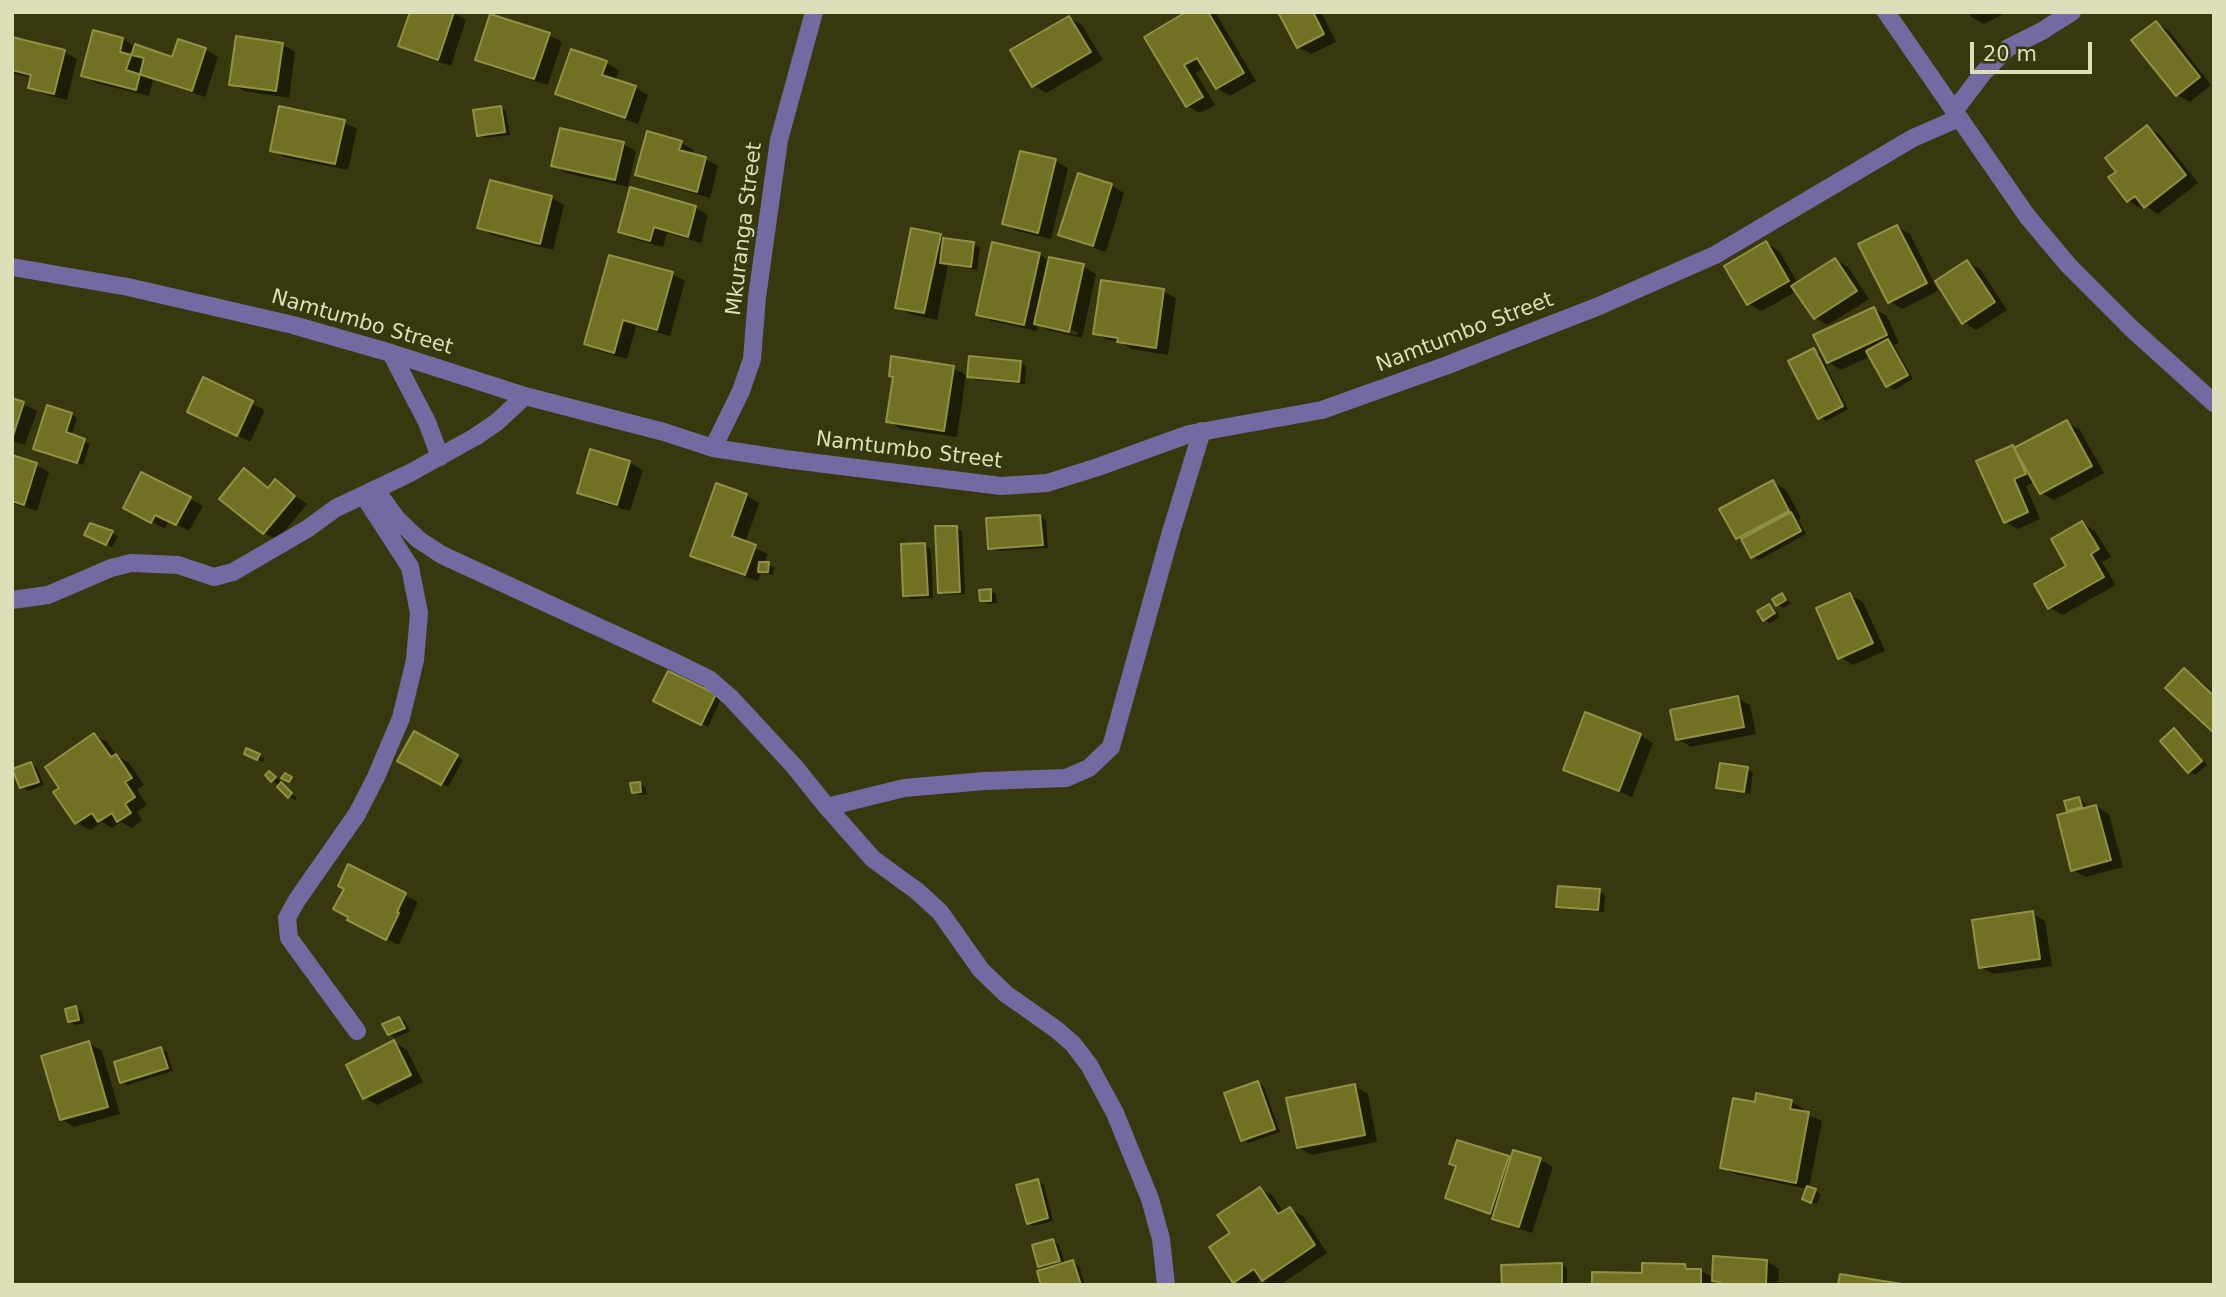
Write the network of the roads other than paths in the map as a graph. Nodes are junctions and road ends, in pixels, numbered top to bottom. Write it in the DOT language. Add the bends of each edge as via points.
graph roads {
  1 [pos="814,12"];
  2 [pos="1886,12"];
  3 [pos="2071,12"];
  4 [pos="1956,114"];
  5 [pos="12,267"];
  6 [pos="391,353"];
  7 [pos="525,396"];
  8 [pos="2214,403"];
  9 [pos="1202,431"];
  10 [pos="713,447"];
  11 [pos="440,457"];
  12 [pos="369,492"];
  13 [pos="12,600"];
  14 [pos="827,807"];
  15 [pos="357,1031"];
  16 [pos="1166,1285"];
  1 -- 10 [label="street, Mkuranga Street" via="779,140 752,359"];
  2 -- 4 [label="street"];
  3 -- 4 [label="street" via="2008,48 1983,73"];
  4 -- 8 [label="street" via="2027,216 2069,266"];
  4 -- 9 [label="street, Namtumbo Street" via="1715,255 1599,306 1322,410"];
  5 -- 6 [label="street, Namtumbo Street" via="210,305"];
  6 -- 7 [label="street, Namtumbo Street"];
  6 -- 11 [label="street"];
  7 -- 10 [label="street, Namtumbo Street"];
  7 -- 11 [label="street" via="497,422"];
  9 -- 10 [label="street, Namtumbo Street" via="1047,482 1002,486"];
  9 -- 14 [label="street" via="1111,747 1088,768 1066,778 904,788"];
  11 -- 12 [label="street"];
  12 -- 13 [label="street" via="233,572 214,577 178,565 131,563 48,595"];
  12 -- 14 [label="street" via="419,540 442,555 709,679 767,736"];
  12 -- 15 [label="street" via="410,567 419,613 415,660 401,718 376,777 357,814 287,918 289,938"];
  14 -- 16 [label="street" via="873,859 940,912 981,970 1073,1044 1089,1065 1115,1113 1150,1199"];
}
